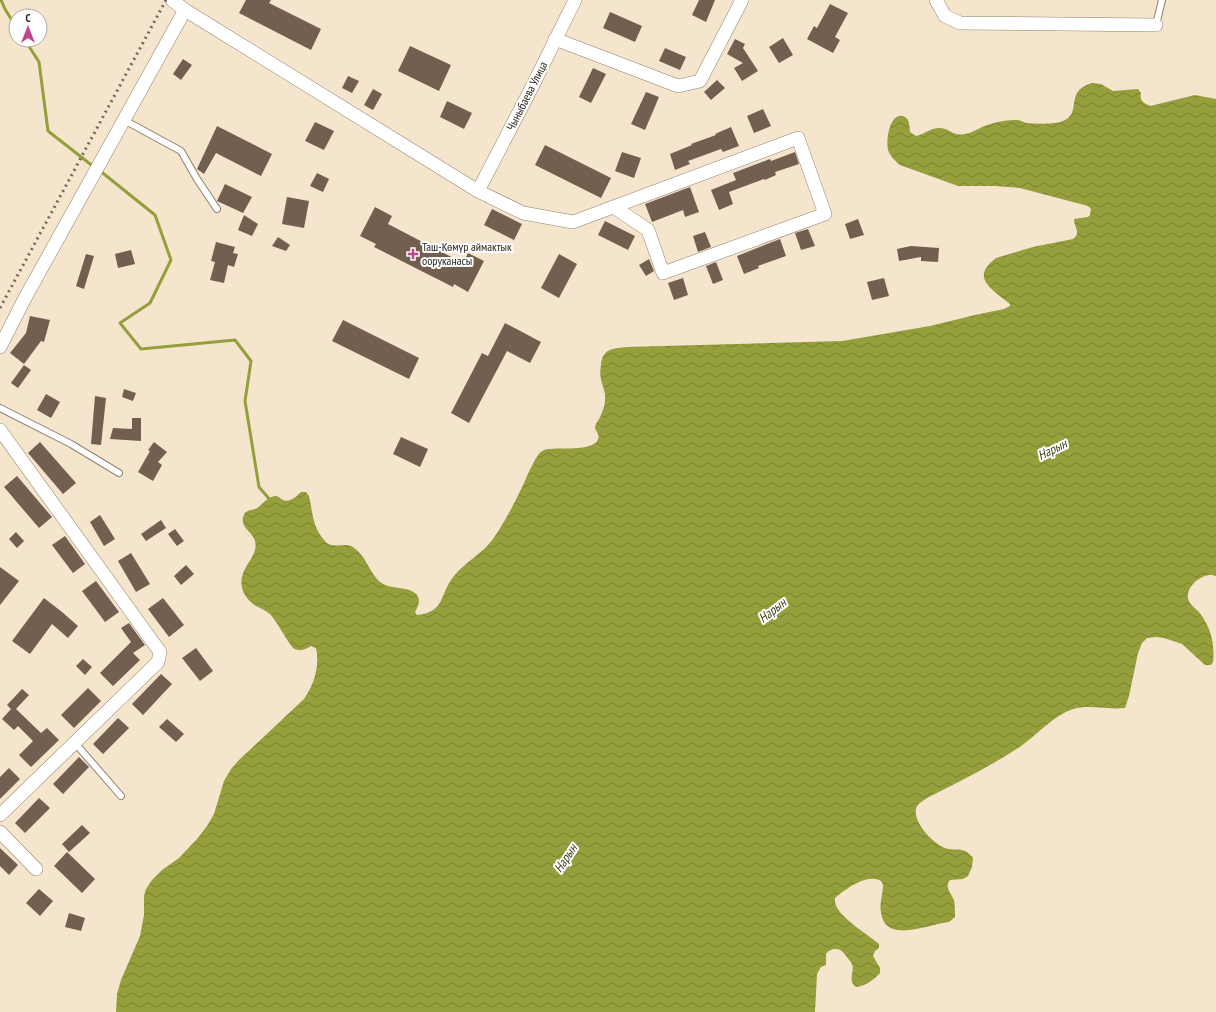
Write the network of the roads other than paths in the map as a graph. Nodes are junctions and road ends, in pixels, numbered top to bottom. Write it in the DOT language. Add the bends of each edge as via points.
graph roads {
  1 [pos="172,0"];
  2 [pos="575,0"];
  3 [pos="742,0"];
  4 [pos="936,0"];
  5 [pos="1162,0"];
  6 [pos="185,10"];
  7 [pos="1156,25"];
  8 [pos="555,39"];
  9 [pos="124,120"];
  10 [pos="478,191"];
  11 [pos="614,207"];
  12 [pos="217,209"];
  13 [pos="0,347"];
  14 [pos="0,408"];
  15 [pos="0,430"];
  16 [pos="119,473"];
  17 [pos="75,743"];
  18 [pos="122,796"];
  19 [pos="0,816"];
  20 [pos="0,832"];
  21 [pos="36,869"];
  1 -- 6 [label="street"];
  2 -- 8 [label="street, Чыныбаева Улица"];
  3 -- 8 [label="street" via="700,81 678,86"];
  4 -- 7 [label="street" via="945,16 960,23"];
  5 -- 7 [label="lane"];
  6 -- 9 [label="street"];
  6 -- 10 [label="street"];
  8 -- 10 [label="street, Чыныбаева Улица"];
  9 -- 12 [label="lane" via="181,151"];
  9 -- 13 [label="street"];
  10 -- 11 [label="street" via="523,213 573,222"];
  11 -- 11 [label="street" via="648,230 663,273 825,214 798,138"];
  14 -- 16 [label="lane" via="71,444"];
  15 -- 17 [label="street" via="160,652 158,662"];
  17 -- 18 [label="lane"];
  17 -- 19 [label="street"];
  20 -- 21 [label="street"];
}
